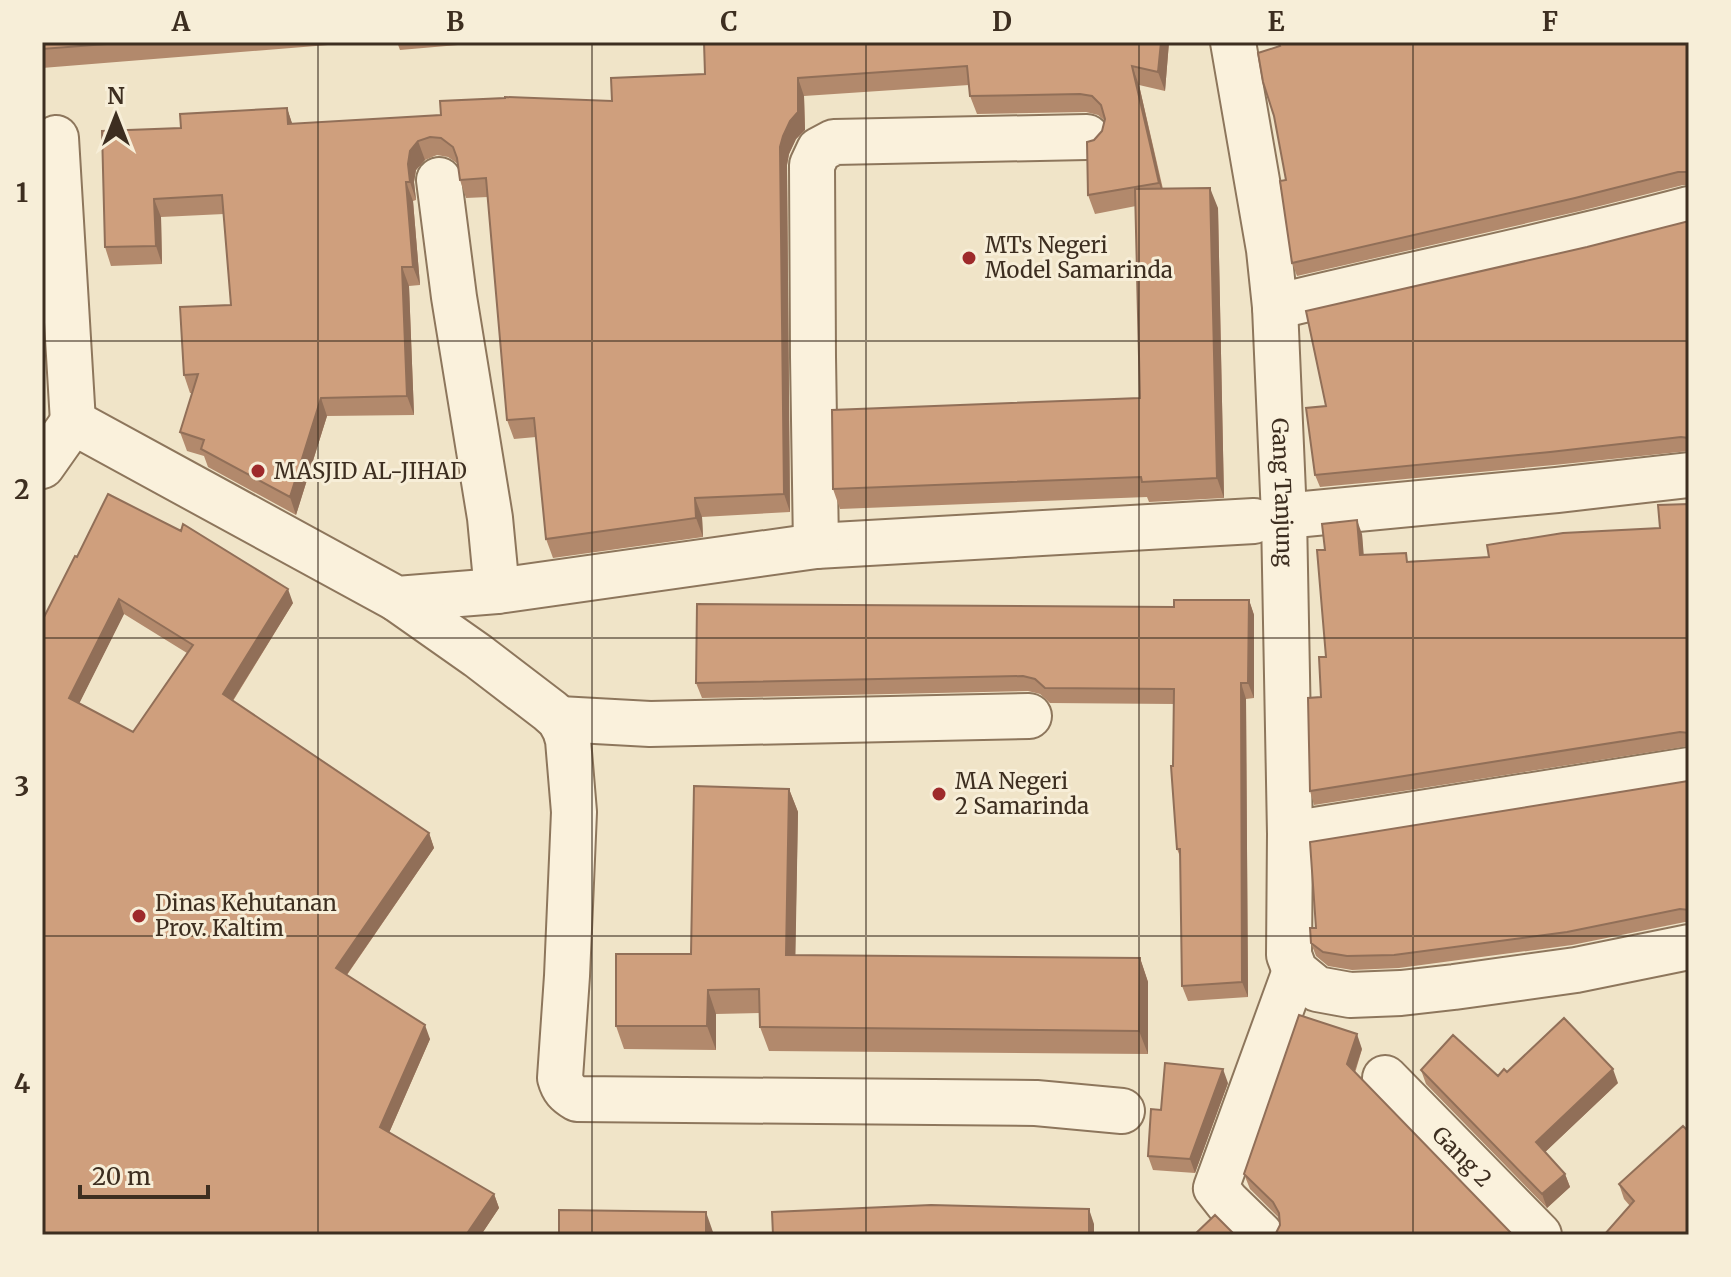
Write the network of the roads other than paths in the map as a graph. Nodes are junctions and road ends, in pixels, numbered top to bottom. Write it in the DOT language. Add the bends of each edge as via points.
graph roads {
  1 [pos="1233,42"];
  2 [pos="1087,137"];
  3 [pos="56,138"];
  4 [pos="439,180"];
  5 [pos="1689,209"];
  6 [pos="1275,307"];
  7 [pos="73,422"];
  8 [pos="42,466"];
  9 [pos="1689,475"];
  10 [pos="1269,519"];
  11 [pos="816,546"];
  12 [pos="497,591"];
  13 [pos="397,599"];
  14 [pos="1029,716"];
  15 [pos="559,719"];
  16 [pos="1689,770"];
  17 [pos="1290,834"];
  18 [pos="1689,947"];
  19 [pos="1292,959"];
  20 [pos="1385,1078"];
  21 [pos="1122,1111"];
  22 [pos="1261,1235"];
  23 [pos="1539,1235"];
  1 -- 6 [label="street, Gang Tanjung"];
  2 -- 11 [label="street" via="834,142 819,150 812,165"];
  3 -- 7 [label="street"];
  4 -- 12 [label="street"];
  5 -- 6 [label="street"];
  6 -- 10 [label="street, Gang Tanjung"];
  7 -- 8 [label="street"];
  7 -- 13 [label="street"];
  9 -- 10 [label="street"];
  10 -- 11 [label="street"];
  10 -- 17 [label="street, Gang Tanjung"];
  11 -- 12 [label="street"];
  12 -- 13 [label="street"];
  13 -- 15 [label="street"];
  14 -- 15 [label="street" via="650,724"];
  15 -- 21 [label="street" via="568,740 574,812 560,1078 569,1094 577,1099 1036,1103"];
  16 -- 17 [label="street"];
  17 -- 19 [label="street, Gang Tanjung"];
  18 -- 19 [label="street" via="1576,970 1350,995 1317,989"];
  19 -- 22 [label="street, Gang Tanjung" via="1216,1188"];
  20 -- 23 [label="street, Gang 2"];
}
